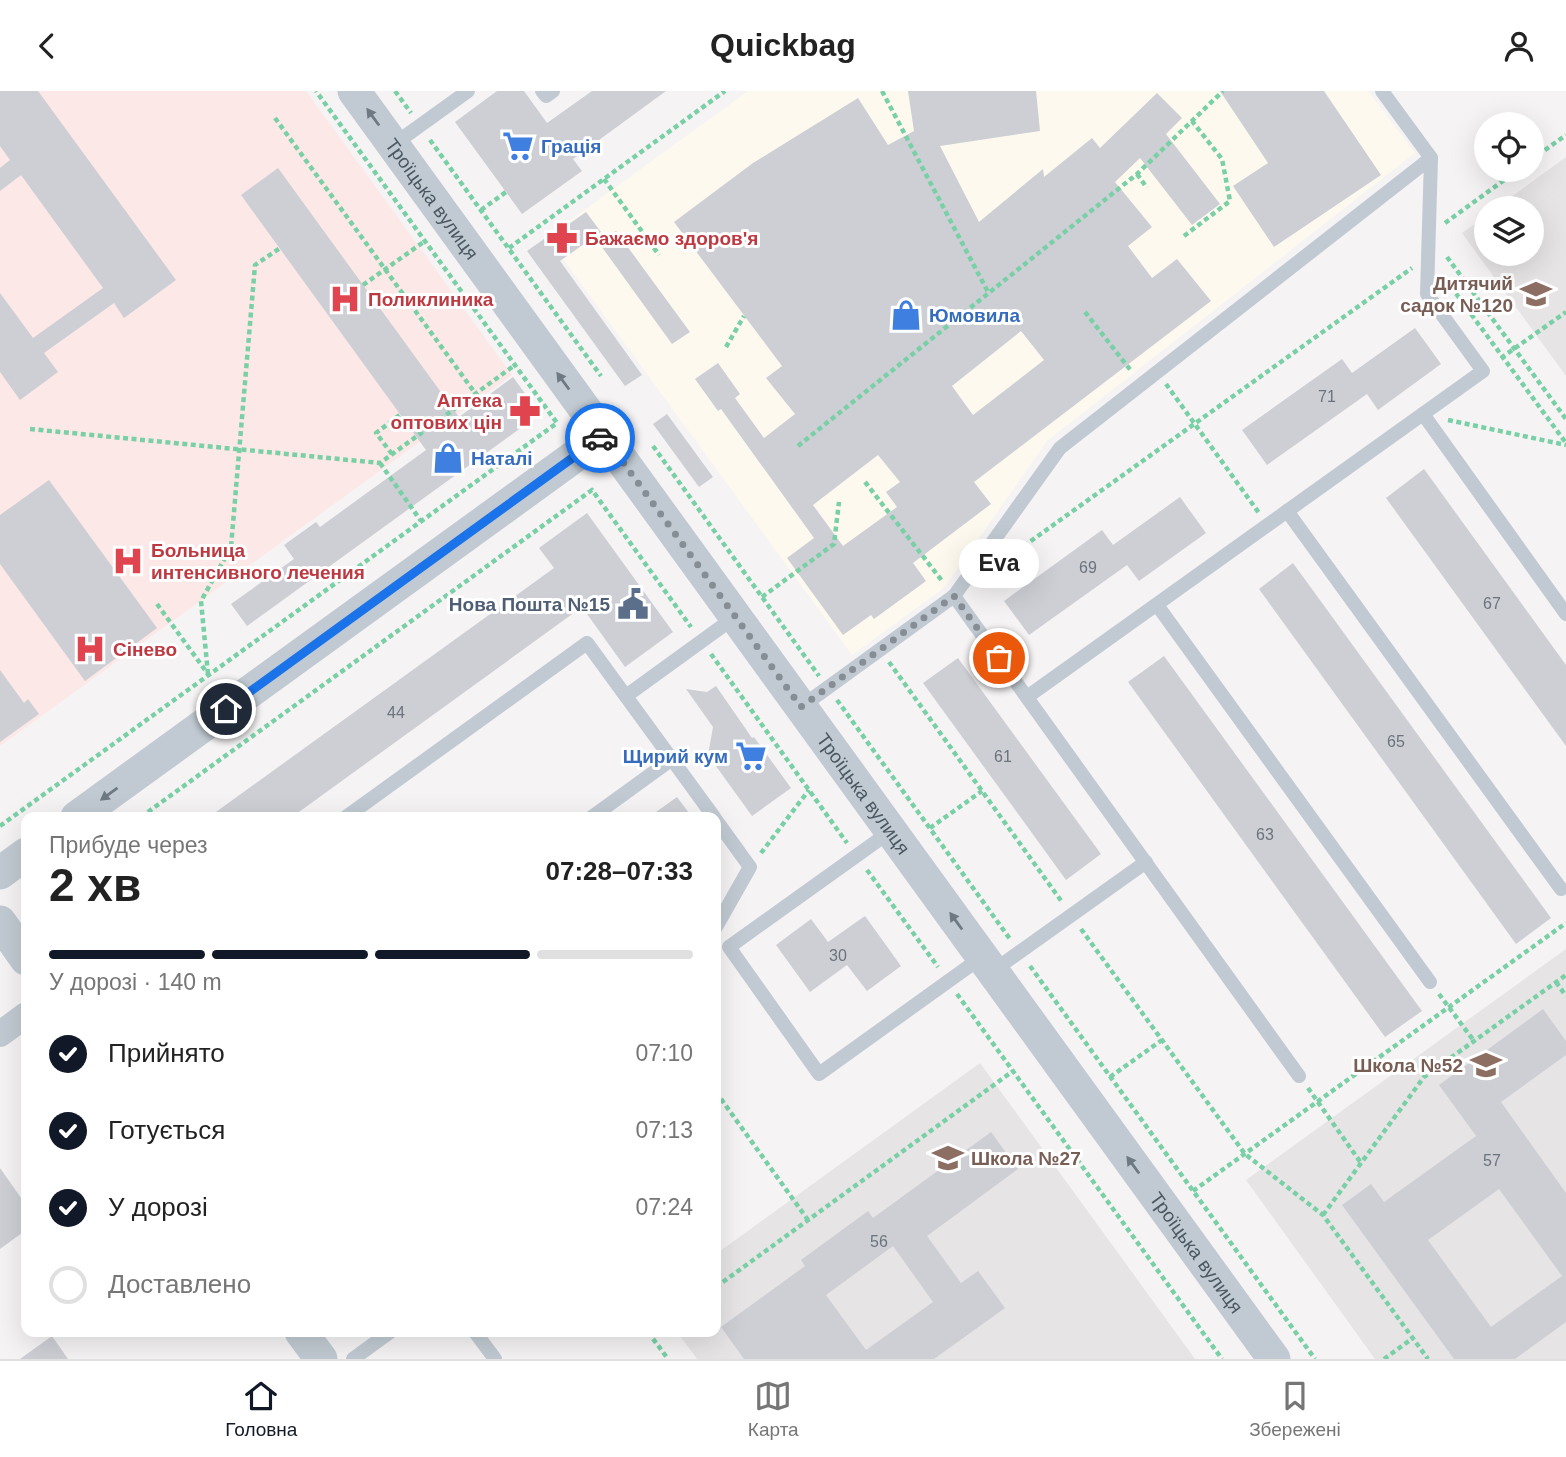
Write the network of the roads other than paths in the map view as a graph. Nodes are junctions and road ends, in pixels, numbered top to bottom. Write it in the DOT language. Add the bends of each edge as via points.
graph roads {
  1 [pos="354,91"];
  2 [pos="468,91"];
  3 [pos="542,91"];
  4 [pos="553,91"];
  5 [pos="1382,91"];
  6 [pos="393,145"];
  7 [pos="1431,157"];
  8 [pos="1423,414"];
  9 [pos="604,436"];
  10 [pos="1287,511"];
  11 [pos="954,596"];
  12 [pos="1157,605"];
  13 [pos="1566,614"];
  14 [pos="736,617"];
  15 [pos="626,697"];
  16 [pos="1027,697"];
  17 [pos="801,707"];
  18 [pos="672,759"];
  19 [pos="84,812"];
  20 [pos="353,812"];
  21 [pos="599,812"];
  22 [pos="710,812"];
  23 [pos="721,827"];
  24 [pos="891,831"];
  25 [pos="21,858"];
  26 [pos="1146,862"];
  27 [pos="0,873"];
  28 [pos="1561,889"];
  29 [pos="721,918"];
  30 [pos="0,922"];
  31 [pos="21,951"];
  32 [pos="988,964"];
  33 [pos="1430,982"];
  34 [pos="21,1019"];
  35 [pos="0,1034"];
  36 [pos="1299,1076"];
  37 [pos="305,1337"];
  38 [pos="383,1337"];
  39 [pos="479,1337"];
  40 [pos="321,1359"];
  41 [pos="353,1359"];
  42 [pos="495,1359"];
  43 [pos="1274,1359"];
  6 -- 1 [label="street, Троїцька вулиця, one-way"];
  2 -- 6 [label="lane"];
  3 -- 4 [label="lane" via="546,96"];
  5 -- 7 [label="lane"];
  9 -- 6 [label="street, Троїцька вулиця, one-way"];
  7 -- 8 [label="lane" via="1427,294 1483,371"];
  7 -- 11 [label="lane" via="1060,448"];
  8 -- 10 [label="lane"];
  8 -- 13 [label="lane"];
  9 -- 14 [label="street, Троїцька вулиця"];
  9 -- 19 [label="street, one-way"];
  10 -- 12 [label="lane"];
  10 -- 28 [label="lane"];
  11 -- 16 [label="lane"];
  11 -- 17 [label="lane"];
  12 -- 16 [label="lane"];
  12 -- 33 [label="lane"];
  14 -- 15 [label="lane"];
  14 -- 17 [label="street, Троїцька вулиця"];
  15 -- 18 [label="lane"];
  15 -- 20 [label="lane" via="587,643"];
  16 -- 26 [label="lane"];
  17 -- 24 [label="street, Троїцька вулиця"];
  18 -- 21 [label="lane"];
  18 -- 22 [label="lane"];
  23 -- 29 [label="lane" via="750,867"];
  32 -- 24 [label="street, Троїцька вулиця, one-way"];
  24 -- 32 [label="lane" via="729,947 819,1074 948,982"];
  25 -- 27 [label="street"];
  26 -- 32 [label="lane" via="1020,952"];
  26 -- 36 [label="lane"];
  30 -- 31 [label="street"];
  43 -- 32 [label="street, Троїцька вулиця, one-way"];
  34 -- 35 [label="street"];
  37 -- 40 [label="street"];
  38 -- 41 [label="lane"];
  39 -- 42 [label="lane"];
}
